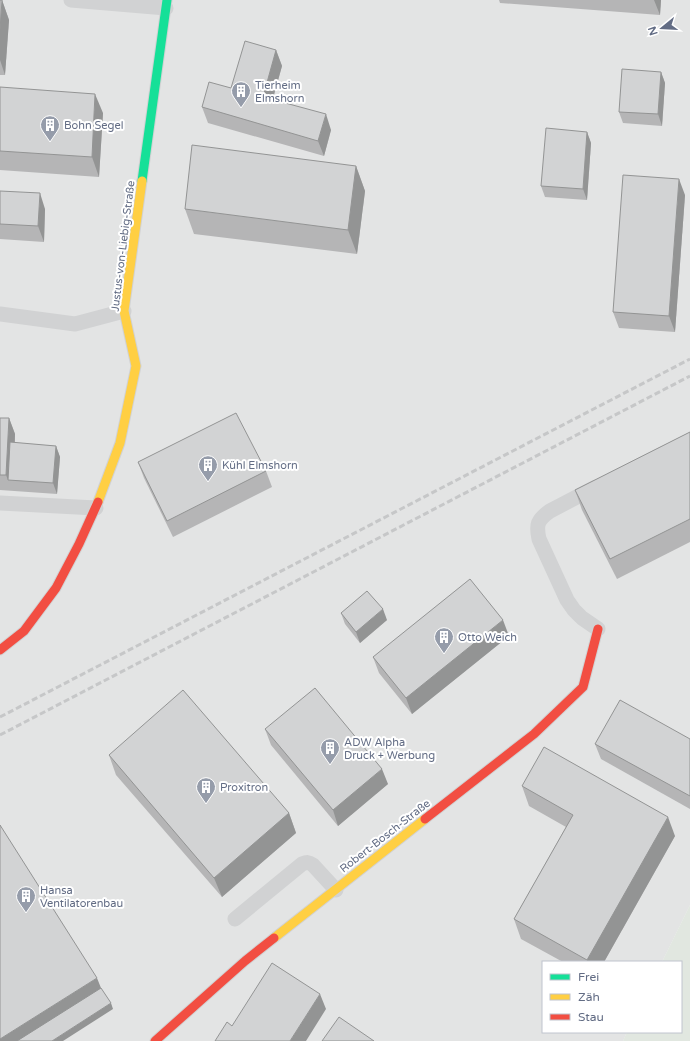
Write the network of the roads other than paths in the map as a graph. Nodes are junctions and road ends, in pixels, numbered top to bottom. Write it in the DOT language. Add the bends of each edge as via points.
graph roads {
  1 [pos="71,0"];
  2 [pos="167,4"];
  3 [pos="124,311"];
  4 [pos="0,314"];
  5 [pos="606,482"];
  6 [pos="0,502"];
  7 [pos="96,508"];
  8 [pos="598,629"];
  9 [pos="0,650"];
  10 [pos="336,890"];
  11 [pos="234,919"];
  12 [pos="155,1041"];
  1 -- 2 [label="lane"];
  2 -- 3 [label="street, Justus-von-Liebig-Straße"];
  3 -- 4 [label="lane" via="75,324"];
  3 -- 7 [label="street, Justus-von-Liebig-Straße" via="136,366 120,443"];
  5 -- 8 [label="lane" via="543,516 539,520 537,530 567,600 582,618"];
  6 -- 7 [label="lane"];
  7 -- 9 [label="street, Justus-von-Liebig-Straße" via="56,588 24,631"];
  8 -- 10 [label="street, Robert-Bosch-Straße" via="583,687 534,734"];
  10 -- 11 [label="lane" via="313,865 306,862"];
  10 -- 12 [label="street, Robert-Bosch-Straße" via="246,961"];
}
